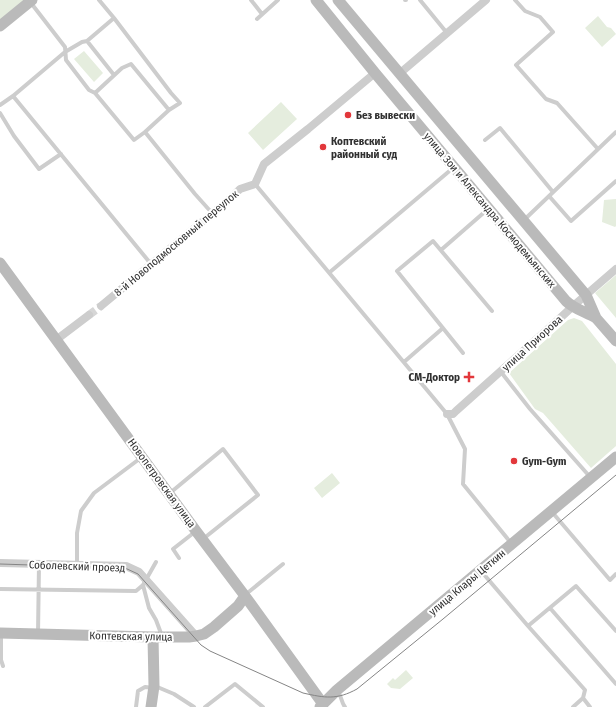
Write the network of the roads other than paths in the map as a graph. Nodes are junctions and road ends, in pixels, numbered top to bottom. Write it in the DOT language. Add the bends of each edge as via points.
graph roads {
  1 [pos="100,0"];
  2 [pos="251,0"];
  3 [pos="278,0"];
  4 [pos="316,0"];
  5 [pos="338,0"];
  6 [pos="420,0"];
  7 [pos="486,0"];
  8 [pos="515,0"];
  9 [pos="31,1"];
  10 [pos="262,14"];
  11 [pos="114,18"];
  12 [pos="257,18"];
  13 [pos="0,26"];
  14 [pos="447,34"];
  15 [pos="87,41"];
  16 [pos="65,52"];
  17 [pos="375,73"];
  18 [pos="399,74"];
  19 [pos="114,75"];
  20 [pos="95,93"];
  21 [pos="13,96"];
  22 [pos="0,105"];
  23 [pos="169,110"];
  24 [pos="0,114"];
  25 [pos="145,132"];
  26 [pos="616,132"];
  27 [pos="485,140"];
  28 [pos="598,149"];
  29 [pos="61,154"];
  30 [pos="454,167"];
  31 [pos="616,181"];
  32 [pos="255,184"];
  33 [pos="553,192"];
  34 [pos="549,196"];
  35 [pos="488,208"];
  36 [pos="212,214"];
  37 [pos="523,221"];
  38 [pos="442,250"];
  39 [pos="0,263"];
  40 [pos="151,264"];
  41 [pos="616,270"];
  42 [pos="330,272"];
  43 [pos="586,295"];
  44 [pos="101,306"];
  45 [pos="572,307"];
  46 [pos="492,311"];
  47 [pos="89,315"];
  48 [pos="596,318"];
  49 [pos="443,328"];
  50 [pos="56,340"];
  51 [pos="616,341"];
  52 [pos="463,353"];
  53 [pos="404,362"];
  54 [pos="501,371"];
  55 [pos="447,414"];
  56 [pos="142,456"];
  57 [pos="616,457"];
  58 [pos="591,478"];
  59 [pos="169,494"];
  60 [pos="552,511"];
  61 [pos="200,535"];
  62 [pos="513,544"];
  63 [pos="179,558"];
  64 [pos="156,562"];
  65 [pos="0,563"];
  66 [pos="39,564"];
  67 [pos="283,564"];
  68 [pos="77,565"];
  69 [pos="481,571"];
  70 [pos="616,574"];
  71 [pos="144,582"];
  72 [pos="0,589"];
  73 [pos="38,590"];
  74 [pos="245,596"];
  75 [pos="550,608"];
  76 [pos="528,626"];
  77 [pos="616,631"];
  78 [pos="1,633"];
  79 [pos="38,634"];
  80 [pos="196,636"];
  81 [pos="158,637"];
  82 [pos="4,666"];
  83 [pos="616,684"];
  84 [pos="154,687"];
  85 [pos="337,690"];
  86 [pos="583,698"];
  87 [pos="321,705"];
  88 [pos="136,707"];
  89 [pos="151,707"];
  90 [pos="194,707"];
  91 [pos="205,707"];
  92 [pos="263,707"];
  93 [pos="345,707"];
  94 [pos="573,707"];
  95 [pos="590,707"];
  1 -- 11 [label="lane"];
  2 -- 10 [label="lane"];
  3 -- 10 [label="lane"];
  4 -- 17 [label="street, улица Зои и Александра Космодемьянских"];
  5 -- 18 [label="street, улица Зои и Александра Космодемьянских"];
  6 -- 14 [label="lane"];
  7 -- 14 [label="street"];
  8 -- 28 [label="lane" via="525,12 540,17 553,32 516,65 546,99 558,103"];
  9 -- 13 [label="street"];
  9 -- 16 [label="lane" via="65,47"];
  10 -- 12 [label="lane"];
  11 -- 15 [label="lane"];
  11 -- 23 [label="lane" via="180,103"];
  14 -- 18 [label="street"];
  15 -- 16 [label="lane"];
  15 -- 19 [label="lane"];
  16 -- 20 [label="lane" via="66,60 89,90"];
  16 -- 21 [label="lane"];
  17 -- 30 [label="street, улица Зои и Александра Космодемьянских"];
  17 -- 32 [label="street" via="264,164"];
  18 -- 37 [label="street, улица Зои и Александра Космодемьянских"];
  19 -- 20 [label="lane"];
  19 -- 23 [label="lane" via="131,64"];
  20 -- 25 [label="lane" via="134,140"];
  21 -- 22 [label="lane"];
  21 -- 29 [label="lane"];
  23 -- 25 [label="lane"];
  24 -- 29 [label="lane" via="39,169"];
  25 -- 36 [label="lane"];
  26 -- 28 [label="lane"];
  27 -- 33 [label="lane" via="500,128"];
  28 -- 33 [label="lane"];
  29 -- 40 [label="lane"];
  30 -- 35 [label="street, улица Зои и Александра Космодемьянских"];
  30 -- 42 [label="lane"];
  31 -- 34 [label="lane" via="571,221"];
  32 -- 36 [label="street, 8-й Новоподмосковный переулок" via="240,189"];
  32 -- 42 [label="lane"];
  33 -- 34 [label="lane"];
  34 -- 37 [label="lane"];
  35 -- 38 [label="lane"];
  35 -- 45 [label="street, улица Зои и Александра Космодемьянских"];
  36 -- 40 [label="street, 8-й Новоподмосковный переулок"];
  37 -- 43 [label="street, улица Зои и Александра Космодемьянских"];
  38 -- 46 [label="lane"];
  38 -- 49 [label="lane" via="433,241 397,271"];
  39 -- 50 [label="street, Новопетровская улица"];
  40 -- 44 [label="street, 8-й Новоподмосковный переулок"];
  41 -- 43 [label="street, улица Приорова"];
  42 -- 53 [label="lane"];
  43 -- 45 [label="street, улица Приорова"];
  43 -- 48 [label="street, улица Зои и Александра Космодемьянских"];
  45 -- 48 [label="street, улица Зои и Александра Космодемьянских"];
  45 -- 54 [label="street, улица Приорова"];
  47 -- 50 [label="street"];
  48 -- 51 [label="street, улица Зои и Александра Космодемьянских"];
  49 -- 52 [label="lane"];
  49 -- 53 [label="lane"];
  50 -- 56 [label="street, Новопетровская улица"];
  53 -- 55 [label="lane"];
  54 -- 55 [label="street, улица Приорова" via="453,414"];
  54 -- 58 [label="lane" via="530,409"];
  55 -- 62 [label="lane" via="465,449 464,484"];
  56 -- 59 [label="street, Новопетровская улица"];
  56 -- 68 [label="lane" via="94,493 81,511 77,532"];
  57 -- 58 [label="street, улица Клары Цеткин"];
  58 -- 60 [label="street, улица Клары Цеткин"];
  59 -- 61 [label="street, Новопетровская улица"];
  59 -- 61 [label="lane" via="223,450 258,495"];
  60 -- 62 [label="street, улица Клары Цеткин"];
  60 -- 70 [label="lane" via="610,580"];
  61 -- 63 [label="lane" via="173,549"];
  61 -- 74 [label="street, Новопетровская улица"];
  62 -- 69 [label="street, улица Клары Цеткин"];
  64 -- 71 [label="lane"];
  65 -- 66 [label="street, Соболевский проезд"];
  66 -- 68 [label="street, Соболевский проезд"];
  66 -- 73 [label="lane"];
  67 -- 74 [label="lane"];
  68 -- 71 [label="street, Соболевский проезд" via="126,566 139,572"];
  69 -- 76 [label="lane"];
  69 -- 85 [label="street, улица Клары Цеткин"];
  71 -- 73 [label="lane" via="136,591"];
  71 -- 80 [label="street, Соболевский проезд"];
  71 -- 81 [label="lane" via="149,608 156,620"];
  72 -- 73 [label="lane"];
  73 -- 79 [label="lane"];
  74 -- 80 [label="street, Коптевская улица" via="238,606 214,627"];
  74 -- 87 [label="street, Новопетровская улица"];
  75 -- 76 [label="lane"];
  75 -- 77 [label="lane" via="576,586"];
  75 -- 83 [label="lane"];
  76 -- 86 [label="lane" via="585,690"];
  78 -- 79 [label="street, Коптевская улица"];
  78 -- 82 [label="lane" via="1,660"];
  79 -- 81 [label="street, Коптевская улица"];
  80 -- 81 [label="street, Коптевская улица"];
  81 -- 84 [label="street"];
  84 -- 88 [label="lane" via="138,691"];
  84 -- 89 [label="street"];
  84 -- 90 [label="lane" via="174,694"];
  85 -- 87 [label="street, улица Клары Цеткин"];
  85 -- 93 [label="lane"];
  86 -- 94 [label="lane"];
  86 -- 95 [label="lane"];
  91 -- 92 [label="lane" via="235,684"];
}
